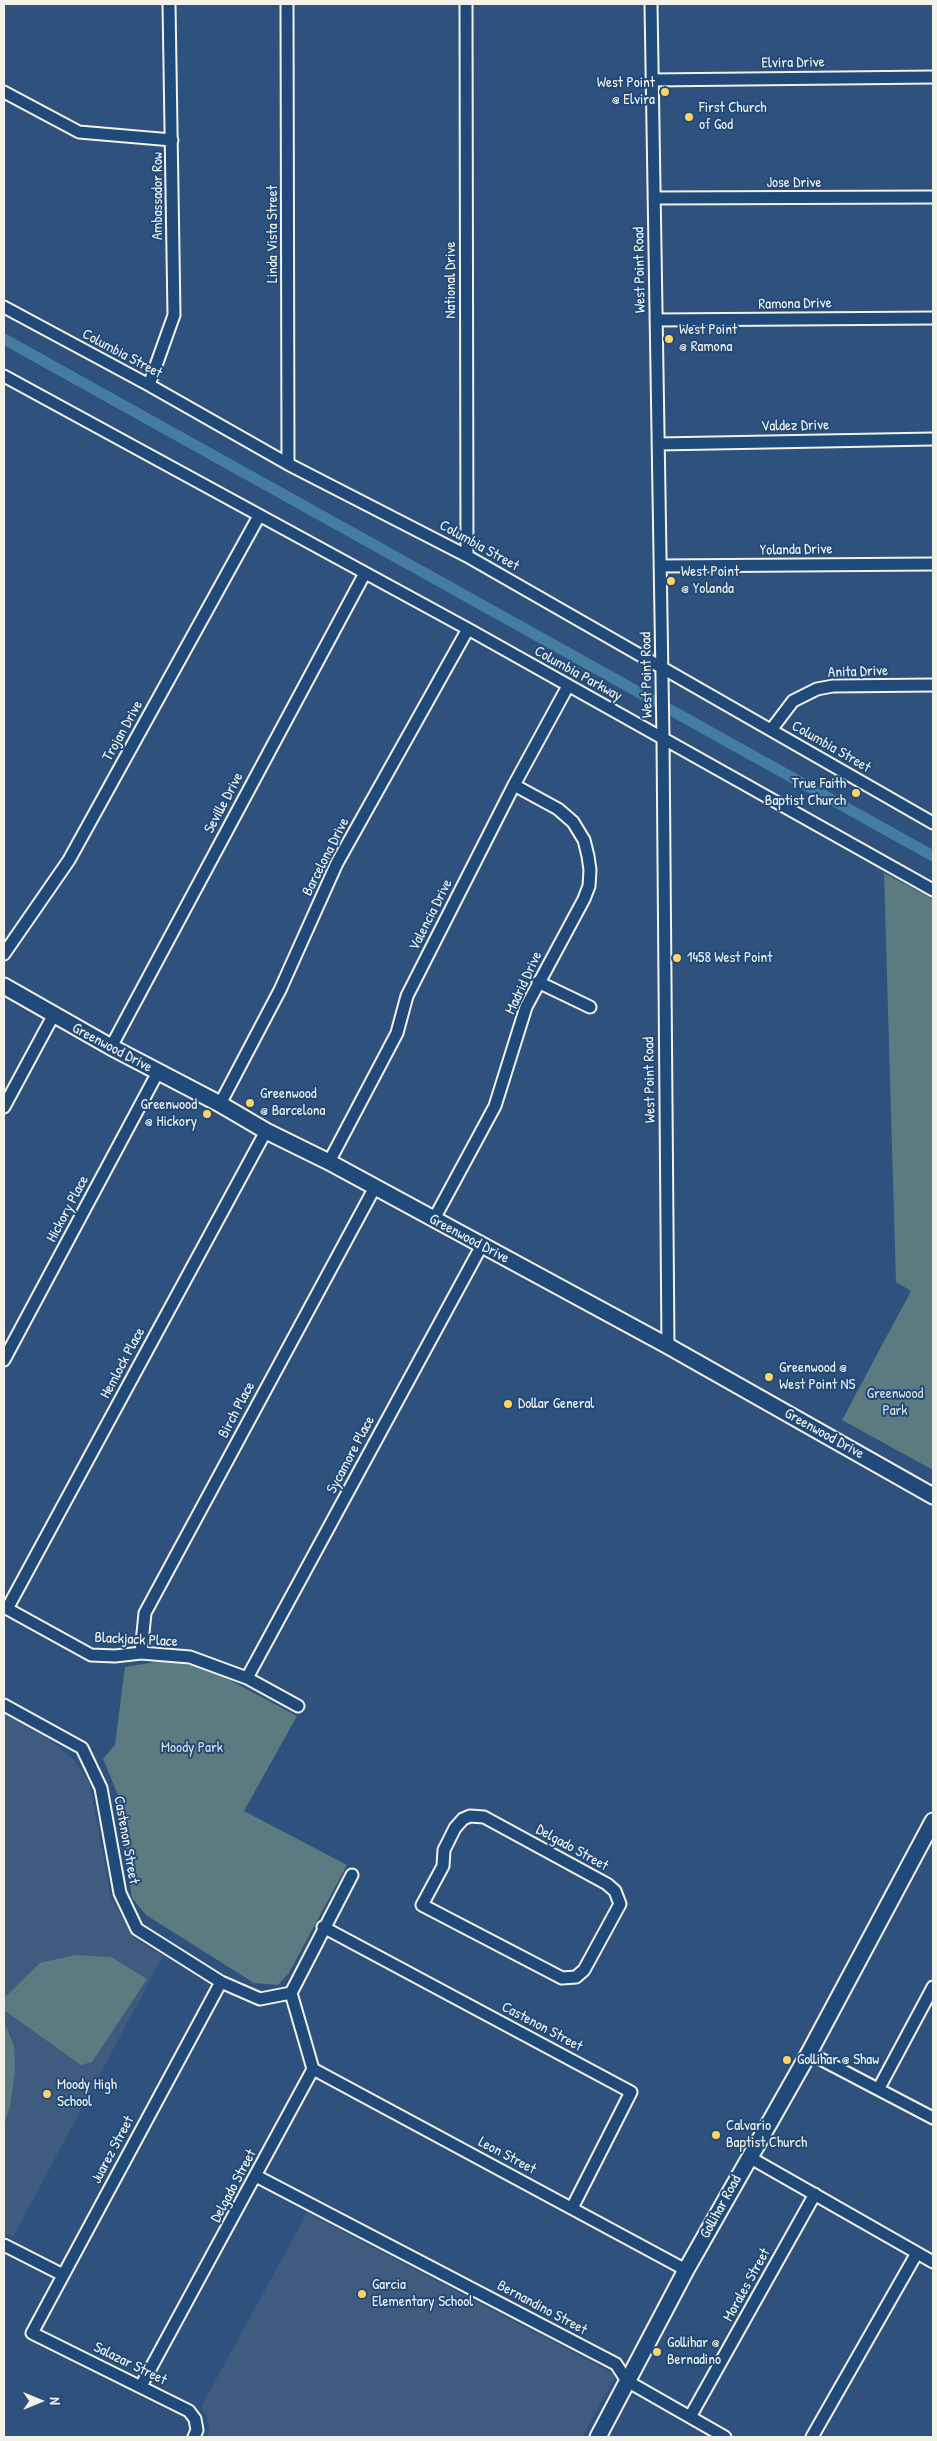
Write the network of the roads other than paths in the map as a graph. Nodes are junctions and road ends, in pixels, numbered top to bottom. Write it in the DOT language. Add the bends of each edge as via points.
graph roads {
  1 [pos="169,4"];
  2 [pos="287,4"];
  3 [pos="466,4"];
  4 [pos="651,4"];
  5 [pos="933,76"];
  6 [pos="652,80"];
  7 [pos="4,92"];
  8 [pos="172,140"];
  9 [pos="933,197"];
  10 [pos="654,198"];
  11 [pos="4,307"];
  12 [pos="933,318"];
  13 [pos="656,320"];
  14 [pos="4,376"];
  15 [pos="149,385"];
  16 [pos="933,439"];
  17 [pos="658,444"];
  18 [pos="288,464"];
  19 [pos="259,516"];
  20 [pos="467,556"];
  21 [pos="933,564"];
  22 [pos="660,566"];
  23 [pos="365,573"];
  24 [pos="468,629"];
  25 [pos="661,666"];
  26 [pos="568,686"];
  27 [pos="933,686"];
  28 [pos="771,730"];
  29 [pos="663,738"];
  30 [pos="514,785"];
  31 [pos="933,823"];
  32 [pos="933,890"];
  33 [pos="4,954"];
  34 [pos="538,982"];
  35 [pos="4,986"];
  36 [pos="590,1007"];
  37 [pos="53,1016"];
  38 [pos="111,1047"];
  39 [pos="158,1072"];
  40 [pos="220,1104"];
  41 [pos="4,1107"];
  42 [pos="266,1131"];
  43 [pos="329,1162"];
  44 [pos="375,1186"];
  45 [pos="434,1220"];
  46 [pos="482,1245"];
  47 [pos="668,1346"];
  48 [pos="4,1360"];
  49 [pos="933,1496"];
  50 [pos="5,1608"];
  51 [pos="141,1653"];
  52 [pos="247,1678"];
  53 [pos="4,1705"];
  54 [pos="298,1706"];
  55 [pos="933,1821"];
  56 [pos="352,1875"];
  57 [pos="422,1905"];
  58 [pos="323,1926"];
  59 [pos="221,1982"];
  60 [pos="933,1987"];
  61 [pos="291,1993"];
  62 [pos="809,2053"];
  63 [pos="313,2069"];
  64 [pos="879,2088"];
  65 [pos="933,2118"];
  66 [pos="749,2157"];
  67 [pos="256,2176"];
  68 [pos="815,2194"];
  69 [pos="572,2208"];
  70 [pos="4,2245"];
  71 [pos="918,2253"];
  72 [pos="933,2262"];
  73 [pos="686,2270"];
  74 [pos="63,2274"];
  75 [pos="32,2333"];
  76 [pos="627,2381"];
  77 [pos="141,2386"];
  78 [pos="690,2417"];
  79 [pos="194,2437"];
  80 [pos="598,2437"];
  81 [pos="725,2437"];
  82 [pos="812,2437"];
  1 -- 8 [label="street, Ambassador Row"];
  2 -- 18 [label="street, Linda Vista Street"];
  3 -- 20 [label="street, National Drive"];
  4 -- 6 [label="street, West Point Road"];
  5 -- 6 [label="street, Elvira Drive"];
  6 -- 10 [label="street, West Point Road"];
  7 -- 8 [label="street" via="79,132"];
  8 -- 15 [label="street, Ambassador Row" via="174,315"];
  9 -- 10 [label="street, Jose Drive"];
  10 -- 13 [label="street, West Point Road"];
  11 -- 15 [label="street, Columbia Street"];
  12 -- 13 [label="street, Ramona Drive"];
  13 -- 17 [label="street, West Point Road"];
  14 -- 19 [label="street, Columbia Parkway"];
  15 -- 18 [label="street, Columbia Street"];
  16 -- 17 [label="street, Valdez Drive"];
  17 -- 22 [label="street, West Point Road"];
  18 -- 20 [label="street, Columbia Street"];
  19 -- 23 [label="street, Columbia Parkway"];
  19 -- 33 [label="street, Trojan Drive" via="69,860"];
  20 -- 25 [label="street, Columbia Street"];
  21 -- 22 [label="street, Yolanda Drive"];
  22 -- 25 [label="street, West Point Road"];
  23 -- 24 [label="street, Columbia Parkway"];
  23 -- 38 [label="street, Seville Drive"];
  24 -- 26 [label="street, Columbia Parkway"];
  24 -- 40 [label="street, Barcelona Drive" via="337,863 280,990"];
  25 -- 28 [label="street, Columbia Street"];
  25 -- 29 [label="street, West Point Road"];
  26 -- 29 [label="street, Columbia Parkway"];
  26 -- 30 [label="street, Valencia Drive"];
  27 -- 28 [label="street, Anita Drive" via="833,686 816,689 793,701"];
  28 -- 31 [label="street, Columbia Street"];
  29 -- 32 [label="street, Columbia Parkway"];
  29 -- 47 [label="street, West Point Road"];
  30 -- 34 [label="street, Madrid Drive" via="558,809 573,822 584,840 590,870 584,899"];
  30 -- 43 [label="street, Valencia Drive" via="407,996 397,1034"];
  34 -- 36 [label="street"];
  34 -- 45 [label="street, Madrid Drive" via="520,1024 495,1106"];
  35 -- 37 [label="main road, Greenwood Drive"];
  37 -- 38 [label="main road, Greenwood Drive"];
  37 -- 41 [label="street"];
  38 -- 39 [label="main road, Greenwood Drive"];
  39 -- 40 [label="main road, Greenwood Drive"];
  39 -- 48 [label="street, Hickory Place"];
  40 -- 42 [label="main road, Greenwood Drive"];
  42 -- 43 [label="main road, Greenwood Drive"];
  42 -- 50 [label="street, Hemlock Place"];
  43 -- 44 [label="main road, Greenwood Drive"];
  44 -- 45 [label="main road, Greenwood Drive"];
  44 -- 51 [label="street, Birch Place" via="145,1613"];
  45 -- 46 [label="main road, Greenwood Drive"];
  46 -- 47 [label="main road, Greenwood Drive"];
  46 -- 52 [label="street, Sycamore Place"];
  47 -- 49 [label="main road, Greenwood Drive"];
  50 -- 51 [label="street, Blackjack Place" via="91,1655"];
  51 -- 52 [label="street, Blackjack Place" via="190,1658"];
  52 -- 54 [label="street, Blackjack Place"];
  53 -- 59 [label="street, Castenon Street" via="82,1748 101,1788 120,1893 137,1929"];
  55 -- 62 [label="main road, Gollihar Road"];
  56 -- 58 [label="street"];
  57 -- 57 [label="street, Delgado Street" via="443,1866 444,1850 455,1828 470,1816 484,1816 607,1884 615,1891 620,1904 584,1970 576,1977 562,1978"];
  58 -- 61 [label="street"];
  58 -- 69 [label="street, Castenon Street" via="631,2092"];
  59 -- 61 [label="street" via="260,1999"];
  59 -- 74 [label="street, Juarez Street"];
  60 -- 64 [label="street"];
  61 -- 63 [label="street"];
  62 -- 64 [label="street"];
  62 -- 66 [label="main road, Gollihar Road"];
  63 -- 67 [label="street, Delgado Street"];
  63 -- 69 [label="street, Leon Street"];
  64 -- 65 [label="street"];
  66 -- 68 [label="street"];
  66 -- 73 [label="main road, Gollihar Road"];
  67 -- 76 [label="street, Bernandino Street" via="616,2364"];
  67 -- 77 [label="street, Delgado Street"];
  68 -- 71 [label="street"];
  68 -- 78 [label="street, Morales Street"];
  69 -- 73 [label="street, Leon Street"];
  70 -- 74 [label="street"];
  71 -- 72 [label="street"];
  71 -- 82 [label="street"];
  73 -- 76 [label="main road, Gollihar Road"];
  74 -- 75 [label="street, Juarez Street"];
  75 -- 77 [label="street, Salazar Street"];
  76 -- 78 [label="street, Bernandino Street"];
  76 -- 80 [label="main road, Gollihar Road"];
  77 -- 79 [label="street, Salazar Street" via="190,2411 195,2419"];
  78 -- 81 [label="street, Bernandino Street"];
}
